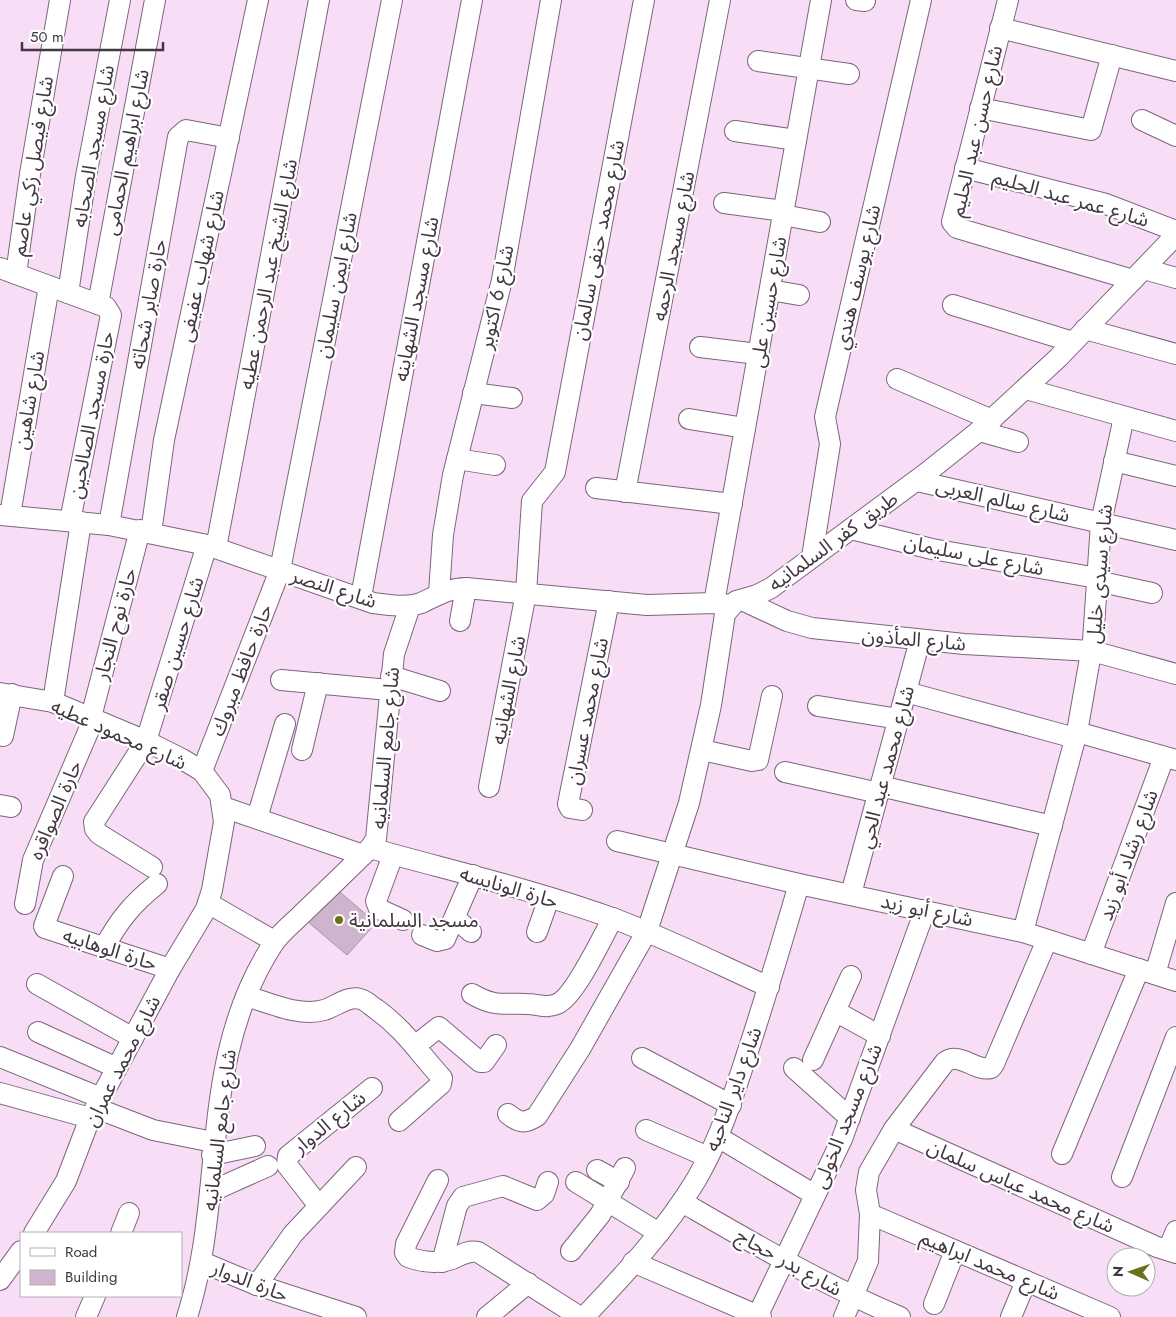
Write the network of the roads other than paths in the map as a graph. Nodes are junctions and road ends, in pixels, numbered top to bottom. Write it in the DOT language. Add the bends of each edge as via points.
graph roads {
  1 [pos="60,0"];
  2 [pos="120,0"];
  3 [pos="155,0"];
  4 [pos="258,0"];
  5 [pos="319,0"];
  6 [pos="392,0"];
  7 [pos="472,0"];
  8 [pos="551,0"];
  9 [pos="644,0"];
  10 [pos="720,0"];
  11 [pos="821,0"];
  12 [pos="921,0"];
  13 [pos="1008,0"];
  14 [pos="1000,28"];
  15 [pos="1112,55"];
  16 [pos="758,61"];
  17 [pos="809,68"];
  18 [pos="1176,71"];
  19 [pos="849,74"];
  20 [pos="980,108"];
  21 [pos="1142,120"];
  22 [pos="735,131"];
  23 [pos="1176,136"];
  24 [pos="229,138"];
  25 [pos="796,140"];
  26 [pos="965,168"];
  27 [pos="724,203"];
  28 [pos="783,213"];
  29 [pos="820,222"];
  30 [pos="1176,231"];
  31 [pos="1176,235"];
  32 [pos="8,271"];
  33 [pos="1138,274"];
  34 [pos="1176,278"];
  35 [pos="49,286"];
  36 [pos="770,290"];
  37 [pos="68,293"];
  38 [pos="799,295"];
  39 [pos="952,304"];
  40 [pos="104,307"];
  41 [pos="1079,336"];
  42 [pos="700,347"];
  43 [pos="758,354"];
  44 [pos="1176,354"];
  45 [pos="897,379"];
  46 [pos="1026,389"];
  47 [pos="473,393"];
  48 [pos="512,398"];
  49 [pos="1124,417"];
  50 [pos="689,418"];
  51 [pos="986,426"];
  52 [pos="745,428"];
  53 [pos="1176,431"];
  54 [pos="1018,442"];
  55 [pos="457,459"];
  56 [pos="1114,460"];
  57 [pos="495,465"];
  58 [pos="1176,476"];
  59 [pos="550,480"];
  60 [pos="917,480"];
  61 [pos="596,488"];
  62 [pos="625,492"];
  63 [pos="732,504"];
  64 [pos="5,515"];
  65 [pos="76,521"];
  66 [pos="1101,523"];
  67 [pos="109,525"];
  68 [pos="851,528"];
  69 [pos="146,532"];
  70 [pos="1176,540"];
  71 [pos="211,547"];
  72 [pos="812,556"];
  73 [pos="280,570"];
  74 [pos="1097,579"];
  75 [pos="466,588"];
  76 [pos="439,593"];
  77 [pos="526,593"];
  78 [pos="1152,593"];
  79 [pos="360,597"];
  80 [pos="609,601"];
  81 [pos="729,603"];
  82 [pos="410,606"];
  83 [pos="460,622"];
  84 [pos="920,640"];
  85 [pos="1092,651"];
  86 [pos="1176,674"];
  87 [pos="281,680"];
  88 [pos="318,683"];
  89 [pos="390,683"];
  90 [pos="440,691"];
  91 [pos="906,692"];
  92 [pos="6,693"];
  93 [pos="772,696"];
  94 [pos="53,702"];
  95 [pos="818,706"];
  96 [pos="92,718"];
  97 [pos="899,719"];
  98 [pos="284,724"];
  99 [pos="1076,735"];
  100 [pos="3,736"];
  101 [pos="146,741"];
  102 [pos="302,750"];
  103 [pos="702,750"];
  104 [pos="1170,759"];
  105 [pos="202,771"];
  106 [pos="785,772"];
  107 [pos="489,787"];
  108 [pos="879,790"];
  109 [pos="223,807"];
  110 [pos="582,810"];
  111 [pos="256,818"];
  112 [pos="1052,826"];
  113 [pos="617,841"];
  114 [pos="366,852"];
  115 [pos="393,854"];
  116 [pos="674,854"];
  117 [pos="473,875"];
  118 [pos="62,876"];
  119 [pos="798,884"];
  120 [pos="851,894"];
  121 [pos="210,896"];
  122 [pos="548,898"];
  123 [pos="25,904"];
  124 [pos="1176,904"];
  125 [pos="925,910"];
  126 [pos="455,918"];
  127 [pos="613,918"];
  128 [pos="403,920"];
  129 [pos="647,931"];
  130 [pos="471,932"];
  131 [pos="537,932"];
  132 [pos="1023,932"];
  133 [pos="422,936"];
  134 [pos="1047,940"];
  135 [pos="274,941"];
  136 [pos="104,948"];
  137 [pos="1092,954"];
  138 [pos="170,968"];
  139 [pos="1147,972"];
  140 [pos="851,976"];
  141 [pos="1176,981"];
  142 [pos="37,984"];
  143 [pos="769,987"];
  144 [pos="472,994"];
  145 [pos="246,996"];
  146 [pos="835,1011"];
  147 [pos="38,1032"];
  148 [pos="880,1036"];
  149 [pos="133,1038"];
  150 [pos="1176,1038"];
  151 [pos="416,1045"];
  152 [pos="496,1045"];
  153 [pos="0,1057"];
  154 [pos="642,1058"];
  155 [pos="813,1060"];
  156 [pos="117,1068"];
  157 [pos="794,1068"];
  158 [pos="372,1088"];
  159 [pos="3,1100"];
  160 [pos="731,1105"];
  161 [pos="96,1108"];
  162 [pos="508,1114"];
  163 [pos="850,1118"];
  164 [pos="398,1121"];
  165 [pos="646,1130"];
  166 [pos="894,1130"];
  167 [pos="718,1137"];
  168 [pos="255,1146"];
  169 [pos="213,1148"];
  170 [pos="1062,1154"];
  171 [pos="708,1157"];
  172 [pos="268,1166"];
  173 [pos="356,1168"];
  174 [pos="597,1170"];
  175 [pos="1122,1177"];
  176 [pos="438,1180"];
  177 [pos="548,1182"];
  178 [pos="576,1182"];
  179 [pos="210,1192"];
  180 [pos="815,1195"];
  181 [pos="608,1201"];
  182 [pos="682,1202"];
  183 [pos="319,1206"];
  184 [pos="129,1213"];
  185 [pos="870,1214"];
  186 [pos="1176,1231"];
  187 [pos="35,1232"];
  188 [pos="121,1232"];
  189 [pos="659,1233"];
  190 [pos="571,1250"];
  191 [pos="956,1251"];
  192 [pos="1172,1252"];
  193 [pos="784,1261"];
  194 [pos="202,1262"];
  195 [pos="442,1262"];
  196 [pos="633,1262"];
  197 [pos="1026,1280"];
  198 [pos="528,1283"];
  199 [pos="257,1285"];
  200 [pos="95,1297"];
  201 [pos="853,1297"];
  202 [pos="934,1304"];
  203 [pos="1089,1313"];
  204 [pos="86,1317"];
  205 [pos="187,1317"];
  206 [pos="356,1317"];
  207 [pos="487,1317"];
  208 [pos="580,1317"];
  209 [pos="584,1317"];
  210 [pos="759,1317"];
  211 [pos="844,1317"];
  212 [pos="900,1317"];
  213 [pos="1011,1317"];
  214 [pos="1110,1317"];
  1 -- 32 [label="street, شارع فيصل زكي عاصم" via="30,174"];
  2 -- 37 [label="street, شارع مسجد الصحابه" via="86,176"];
  3 -- 40 [label="street, شارع ابراهيم الحمامى"];
  4 -- 24 [label="street, شارع شهاب عفيفى"];
  5 -- 71 [label="street, شارع الشيخ عبد الرحمن عطيه"];
  6 -- 73 [label="street, شارع ايمن سليمان"];
  7 -- 79 [label="street, شارع مسجد الشهاينه"];
  8 -- 47 [label="street, شارع 6 اكتوبر" via="502,280"];
  9 -- 59 [label="street, شارع محمد حنفى سالمان" via="555,472"];
  10 -- 62 [label="street, شارع مسجد الرحمه"];
  11 -- 17 [label="street, شارع حسين على"];
  12 -- 72 [label="street, شارع يوسف هندي" via="825,417 830,444"];
  13 -- 14 [label="street, شارع حسن عبد الحليم"];
  14 -- 15 [label="street"];
  14 -- 20 [label="street, شارع حسن عبد الحليم"];
  15 -- 18 [label="street"];
  15 -- 20 [label="street" via="1090,130"];
  16 -- 17 [label="street"];
  17 -- 19 [label="street"];
  17 -- 25 [label="street, شارع حسين على"];
  20 -- 26 [label="street, شارع حسن عبد الحليم"];
  21 -- 23 [label="street"];
  22 -- 25 [label="street"];
  24 -- 67 [label="street, حارة صابر شحاته" via="186,130 178,137"];
  24 -- 69 [label="street, شارع شهاب عفيفى"];
  25 -- 28 [label="street, شارع حسين على"];
  26 -- 30 [label="street, شارع عمر عبد الحليم" via="1106,204"];
  26 -- 33 [label="street, شارع حسن عبد الحليم" via="952,219 957,228"];
  27 -- 28 [label="street"];
  28 -- 29 [label="street"];
  28 -- 36 [label="street, شارع حسين على"];
  31 -- 33 [label="street, طريق كفر السلمانيه"];
  32 -- 35 [label="street"];
  33 -- 34 [label="street, شارع حسن عبد الحليم"];
  33 -- 41 [label="street, طريق كفر السلمانيه"];
  35 -- 37 [label="street"];
  35 -- 64 [label="street, شارع شاهين"];
  36 -- 38 [label="street"];
  36 -- 43 [label="street, شارع حسين على"];
  37 -- 40 [label="street"];
  39 -- 41 [label="street"];
  40 -- 65 [label="street, حارة مسجد الصالحين" via="111,315"];
  41 -- 44 [label="street"];
  41 -- 46 [label="street, طريق كفر السلمانيه"];
  42 -- 43 [label="street"];
  43 -- 52 [label="street, شارع حسين على"];
  45 -- 51 [label="street"];
  46 -- 49 [label="street"];
  46 -- 51 [label="street, طريق كفر السلمانيه"];
  47 -- 48 [label="street"];
  47 -- 55 [label="street, شارع 6 اكتوبر"];
  49 -- 53 [label="street"];
  49 -- 56 [label="street, شارع سيدى خليل"];
  50 -- 52 [label="street"];
  51 -- 54 [label="street"];
  51 -- 60 [label="street, طريق كفر السلمانيه"];
  52 -- 63 [label="street, شارع حسين على"];
  55 -- 57 [label="street"];
  55 -- 76 [label="street, شارع 6 اكتوبر" via="443,535"];
  56 -- 58 [label="street"];
  56 -- 66 [label="street, شارع سيدى خليل"];
  59 -- 77 [label="street, شارع الشهانيه" via="532,500"];
  60 -- 66 [label="street, شارع سالم العربى"];
  60 -- 68 [label="street, طريق كفر السلمانيه"];
  61 -- 62 [label="street"];
  62 -- 63 [label="street"];
  63 -- 81 [label="street, شارع حسين على"];
  64 -- 65 [label="street, شارع النصر"];
  65 -- 67 [label="street, شارع النصر"];
  65 -- 94 [label="street, حارة مسجد الصالحين"];
  66 -- 70 [label="street, شارع سالم العربى"];
  66 -- 74 [label="street, شارع سيدى خليل"];
  67 -- 69 [label="street, شارع النصر"];
  68 -- 72 [label="street, طريق كفر السلمانيه"];
  68 -- 74 [label="street, شارع على سليمان" via="932,549"];
  69 -- 71 [label="street, شارع النصر"];
  69 -- 96 [label="street, حارة نوح النجار"];
  71 -- 73 [label="street, شارع النصر"];
  71 -- 101 [label="street, شارع حسين صقر"];
  72 -- 81 [label="street, طريق كفر السلمانيه" via="771,588"];
  73 -- 79 [label="street, شارع النصر"];
  73 -- 105 [label="street, حارة حافظ مبروك"];
  74 -- 78 [label="street, شارع على سليمان"];
  74 -- 85 [label="street, شارع سيدى خليل"];
  75 -- 76 [label="street, شارع النصر"];
  75 -- 77 [label="street, شارع النصر"];
  75 -- 83 [label="street"];
  76 -- 82 [label="street, شارع النصر"];
  77 -- 80 [label="street, شارع النصر"];
  77 -- 107 [label="street, شارع الشهانيه"];
  79 -- 82 [label="street, شارع النصر" via="388,605"];
  80 -- 81 [label="street, شارع النصر" via="670,606"];
  80 -- 110 [label="street, شارع محمد عسران" via="568,804 570,808"];
  81 -- 84 [label="street, شارع المأذون" via="812,628"];
  81 -- 103 [label="street"];
  82 -- 89 [label="street, شارع جامع السلمانيه" via="398,638"];
  84 -- 85 [label="street, شارع المأذون"];
  84 -- 91 [label="street, شارع محمد عبد الحي"];
  85 -- 86 [label="street, شارع المأذون"];
  85 -- 99 [label="street, شارع سيدى خليل"];
  87 -- 88 [label="street"];
  88 -- 89 [label="street"];
  88 -- 102 [label="street"];
  89 -- 90 [label="street"];
  89 -- 114 [label="street, شارع جامع السلمانيه" via="379,827 376,839"];
  91 -- 97 [label="street, شارع محمد عبد الحي"];
  91 -- 99 [label="street"];
  92 -- 94 [label="street, شارع محمود عطيه"];
  92 -- 100 [label="street"];
  93 -- 103 [label="street" via="758,760"];
  94 -- 96 [label="street, شارع محمود عطيه"];
  95 -- 97 [label="street"];
  96 -- 101 [label="street, شارع محمود عطيه"];
  96 -- 123 [label="street, حارة الصواقره" via="33,860"];
  97 -- 108 [label="street, شارع محمد عبد الحي"];
  98 -- 111 [label="street"];
  99 -- 104 [label="street"];
  99 -- 112 [label="street, شارع سيدى خليل"];
  101 -- 105 [label="street, شارع محمود عطيه"];
  101 -- 136 [label="street, شارع حسين صقر" via="94,822 94,829 99,834 154,875 117,923"];
  103 -- 116 [label="street"];
  104 -- 137 [label="street, شارع رشاد أبو زيد"];
  105 -- 109 [label="street, شارع محمود عطيه" via="220,795"];
  106 -- 108 [label="street"];
  108 -- 112 [label="street"];
  108 -- 120 [label="street, شارع محمد عبد الحي"];
  109 -- 111 [label="street, حارة الونايسه"];
  109 -- 121 [label="street, شارع محمود عطيه" via="224,822"];
  111 -- 114 [label="street, حارة الونايسه"];
  112 -- 132 [label="street, شارع سيدى خليل"];
  113 -- 116 [label="street, شارع أبو زيد"];
  114 -- 115 [label="street, حارة الونايسه"];
  114 -- 135 [label="street, شارع جامع السلمانيه"];
  115 -- 117 [label="street, حارة الونايسه"];
  115 -- 128 [label="street" via="376,902 379,909"];
  116 -- 119 [label="street, شارع أبو زيد"];
  116 -- 129 [label="street"];
  117 -- 122 [label="street, حارة الونايسه"];
  117 -- 126 [label="street"];
  118 -- 136 [label="street, حارة الوهابيه" via="45,928"];
  119 -- 120 [label="street, شارع أبو زيد"];
  119 -- 143 [label="street, شارع داير الناحيه"];
  120 -- 125 [label="street, شارع أبو زيد"];
  121 -- 135 [label="street"];
  121 -- 138 [label="street, شارع محمد عمران"];
  122 -- 127 [label="street, حارة الونايسه"];
  122 -- 131 [label="street"];
  124 -- 139 [label="street"];
  125 -- 132 [label="street, شارع أبو زيد"];
  125 -- 148 [label="street, شارع مسجد الخولى"];
  126 -- 130 [label="street"];
  126 -- 133 [label="street" via="444,940"];
  127 -- 129 [label="street, حارة الونايسه"];
  127 -- 144 [label="street" via="572,992 556,1005 498,1005 484,1002"];
  129 -- 143 [label="street, حارة الونايسه"];
  129 -- 162 [label="street" via="580,1049 537,1116 528,1122 517,1121"];
  132 -- 134 [label="street, شارع أبو زيد"];
  134 -- 137 [label="street, شارع أبو زيد"];
  134 -- 166 [label="street" via="991,1068 983,1069 957,1058 949,1059"];
  135 -- 145 [label="street, شارع جامع السلمانيه"];
  136 -- 138 [label="street, حارة الوهابيه"];
  137 -- 139 [label="street, شارع أبو زيد"];
  138 -- 149 [label="street, شارع محمد عمران"];
  139 -- 141 [label="street, شارع أبو زيد"];
  139 -- 170 [label="street"];
  140 -- 146 [label="street"];
  142 -- 149 [label="street"];
  143 -- 160 [label="street, شارع داير الناحيه"];
  145 -- 151 [label="street" via="312,1012 360,998"];
  145 -- 169 [label="street, شارع جامع السلمانيه" via="230,1038"];
  146 -- 148 [label="street"];
  146 -- 155 [label="street"];
  147 -- 156 [label="street"];
  148 -- 163 [label="street, شارع مسجد الخولى"];
  149 -- 156 [label="street, شارع محمد عمران"];
  150 -- 175 [label="street"];
  151 -- 152 [label="street" via="439,1026 480,1062 484,1062"];
  151 -- 164 [label="street" via="442,1081"];
  153 -- 161 [label="street"];
  154 -- 160 [label="street"];
  156 -- 161 [label="street, شارع محمد عمران"];
  157 -- 163 [label="street"];
  158 -- 183 [label="street, شارع الدوار" via="288,1156 287,1164"];
  159 -- 161 [label="street"];
  160 -- 167 [label="street, شارع داير الناحيه"];
  161 -- 169 [label="street"];
  161 -- 187 [label="street, شارع محمد عمران" via="66,1181"];
  163 -- 180 [label="street, شارع مسجد الخولى"];
  165 -- 171 [label="street"];
  166 -- 185 [label="street" via="867,1180"];
  166 -- 192 [label="street, شارع محمد عباس سلمان"];
  167 -- 171 [label="street, شارع داير الناحيه"];
  167 -- 180 [label="street"];
  168 -- 169 [label="street"];
  169 -- 179 [label="street, شارع جامع السلمانيه"];
  171 -- 182 [label="street, شارع داير الناحيه"];
  172 -- 179 [label="street"];
  173 -- 183 [label="street"];
  174 -- 181 [label="street" via="622,1175"];
  176 -- 195 [label="street" via="406,1244 405,1253 413,1259"];
  177 -- 195 [label="street" via="544,1194 537,1200 503,1186 463,1197 459,1201"];
  178 -- 181 [label="street"];
  179 -- 194 [label="street, شارع جامع السلمانيه"];
  180 -- 193 [label="street, شارع مسجد الخولى"];
  181 -- 189 [label="street"];
  181 -- 190 [label="street"];
  182 -- 189 [label="street, شارع داير الناحيه"];
  182 -- 193 [label="street, شارع بدر حجاج"];
  183 -- 199 [label="street" via="288,1240"];
  184 -- 188 [label="street"];
  185 -- 191 [label="street, شارع محمد ابراهيم"];
  185 -- 201 [label="street" via="866,1269"];
  186 -- 192 [label="street"];
  189 -- 196 [label="street, شارع داير الناحيه"];
  191 -- 197 [label="street, شارع محمد ابراهيم"];
  191 -- 202 [label="street"];
  193 -- 201 [label="street, شارع بدر حجاج"];
  193 -- 210 [label="street, شارع مسجد الخولى"];
  194 -- 199 [label="street, حارة الدوار"];
  194 -- 205 [label="street, شارع جامع السلمانيه"];
  195 -- 198 [label="street" via="467,1252 478,1252"];
  196 -- 209 [label="street, شارع داير الناحيه"];
  196 -- 210 [label="street"];
  197 -- 203 [label="street, شارع محمد ابراهيم"];
  197 -- 213 [label="street"];
  198 -- 207 [label="street"];
  198 -- 208 [label="street"];
  199 -- 206 [label="street, حارة الدوار"];
  200 -- 204 [label="street"];
  201 -- 211 [label="street"];
  201 -- 212 [label="street, شارع بدر حجاج"];
  203 -- 214 [label="street, شارع محمد ابراهيم"];
}
